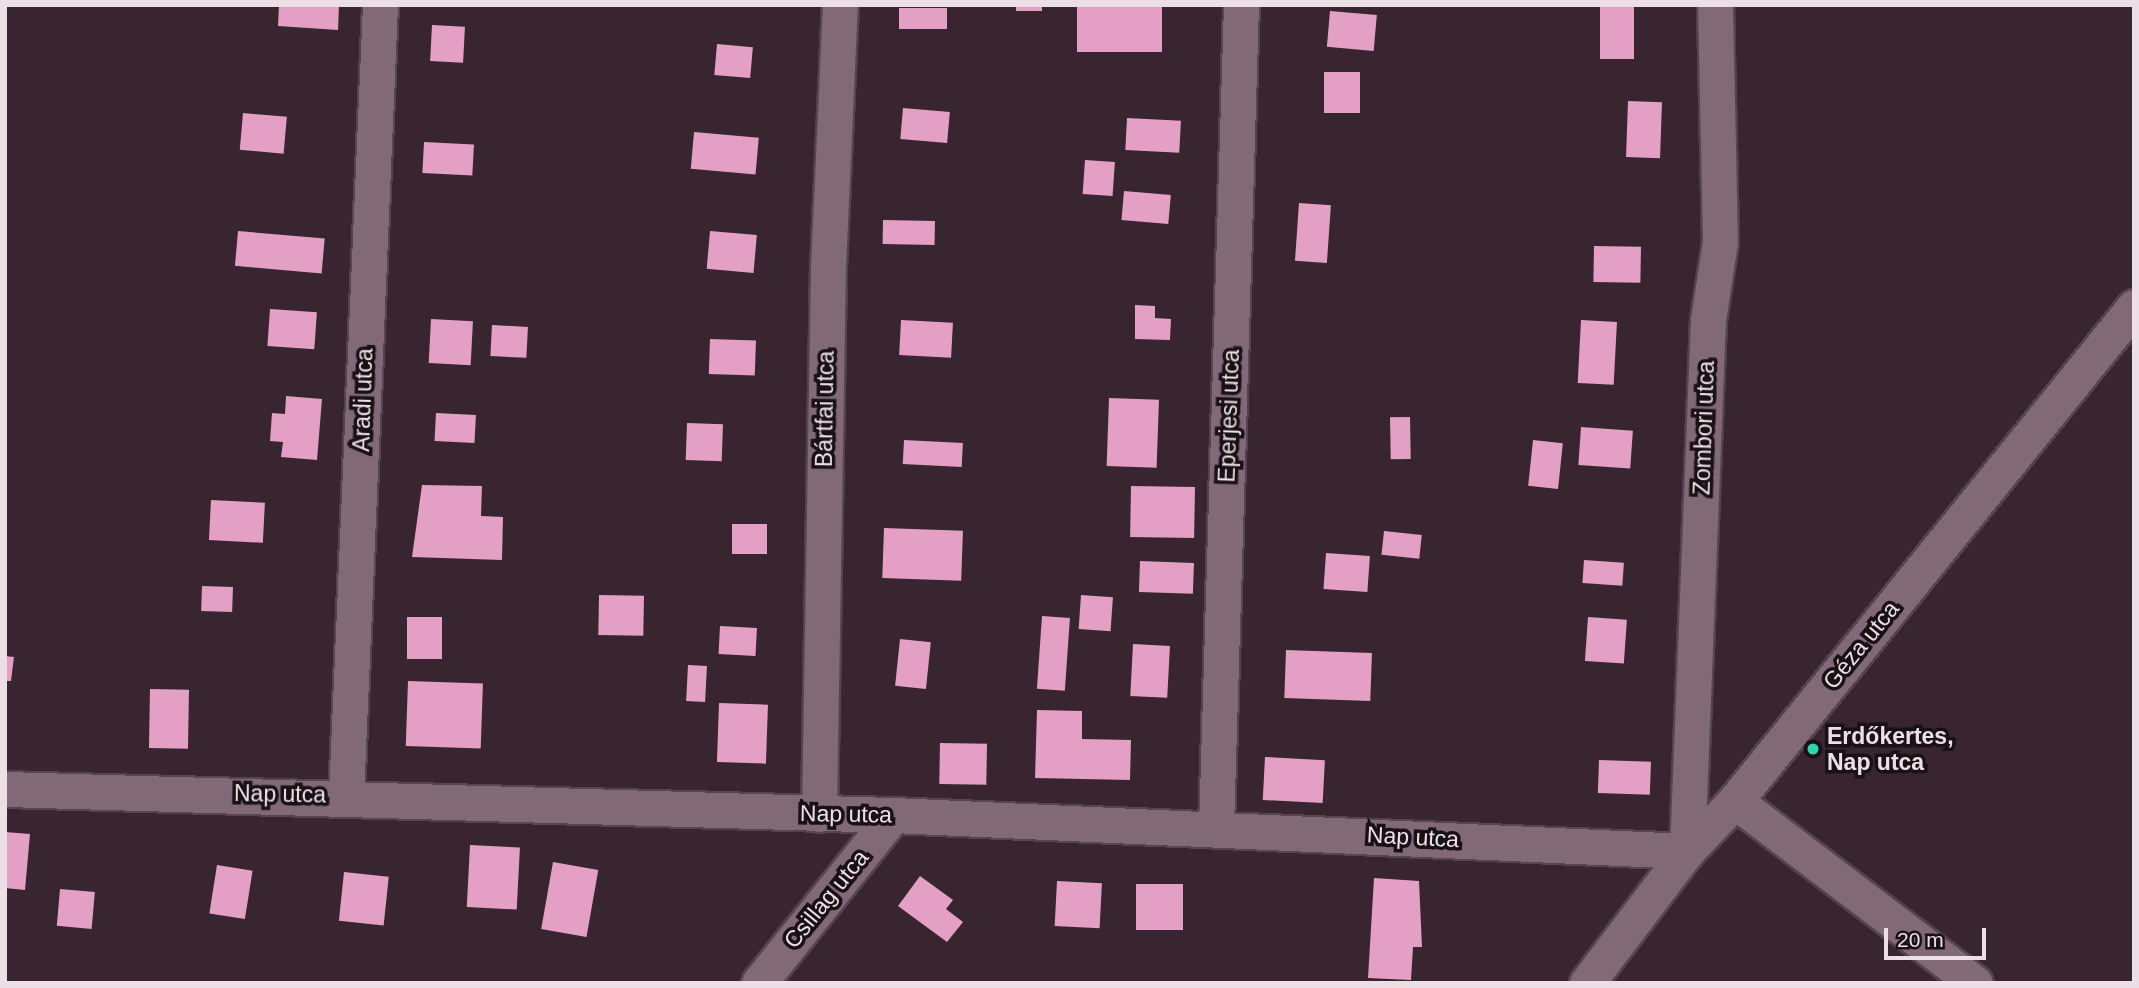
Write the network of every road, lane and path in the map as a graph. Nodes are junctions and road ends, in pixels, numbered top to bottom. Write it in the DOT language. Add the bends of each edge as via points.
graph roads {
  1 [pos="380,5"];
  2 [pos="840,5"];
  3 [pos="1241,5"];
  4 [pos="1715,5"];
  5 [pos="2134,307"];
  6 [pos="5,789"];
  7 [pos="346,796"];
  8 [pos="1735,801"];
  9 [pos="819,814"];
  10 [pos="893,815"];
  11 [pos="1216,827"];
  12 [pos="1687,851"];
  13 [pos="759,983"];
  14 [pos="1587,983"];
  15 [pos="1975,983"];
  1 -- 7 [label="street, Aradi utca"];
  2 -- 9 [label="street, Bártfai utca" via="828,267"];
  3 -- 11 [label="street, Eperjesi utca"];
  4 -- 12 [label="street, Zombori utca" via="1720,242 1708,320"];
  5 -- 8 [label="street, Géza utca"];
  6 -- 7 [label="street, Nap utca"];
  7 -- 9 [label="street, Nap utca"];
  8 -- 12 [label="street, Géza utca"];
  8 -- 15 [label="street"];
  9 -- 10 [label="street, Nap utca"];
  10 -- 11 [label="street, Nap utca"];
  10 -- 13 [label="street, Csillag utca"];
  11 -- 12 [label="street, Nap utca"];
  12 -- 14 [label="street, Géza utca"];
}
